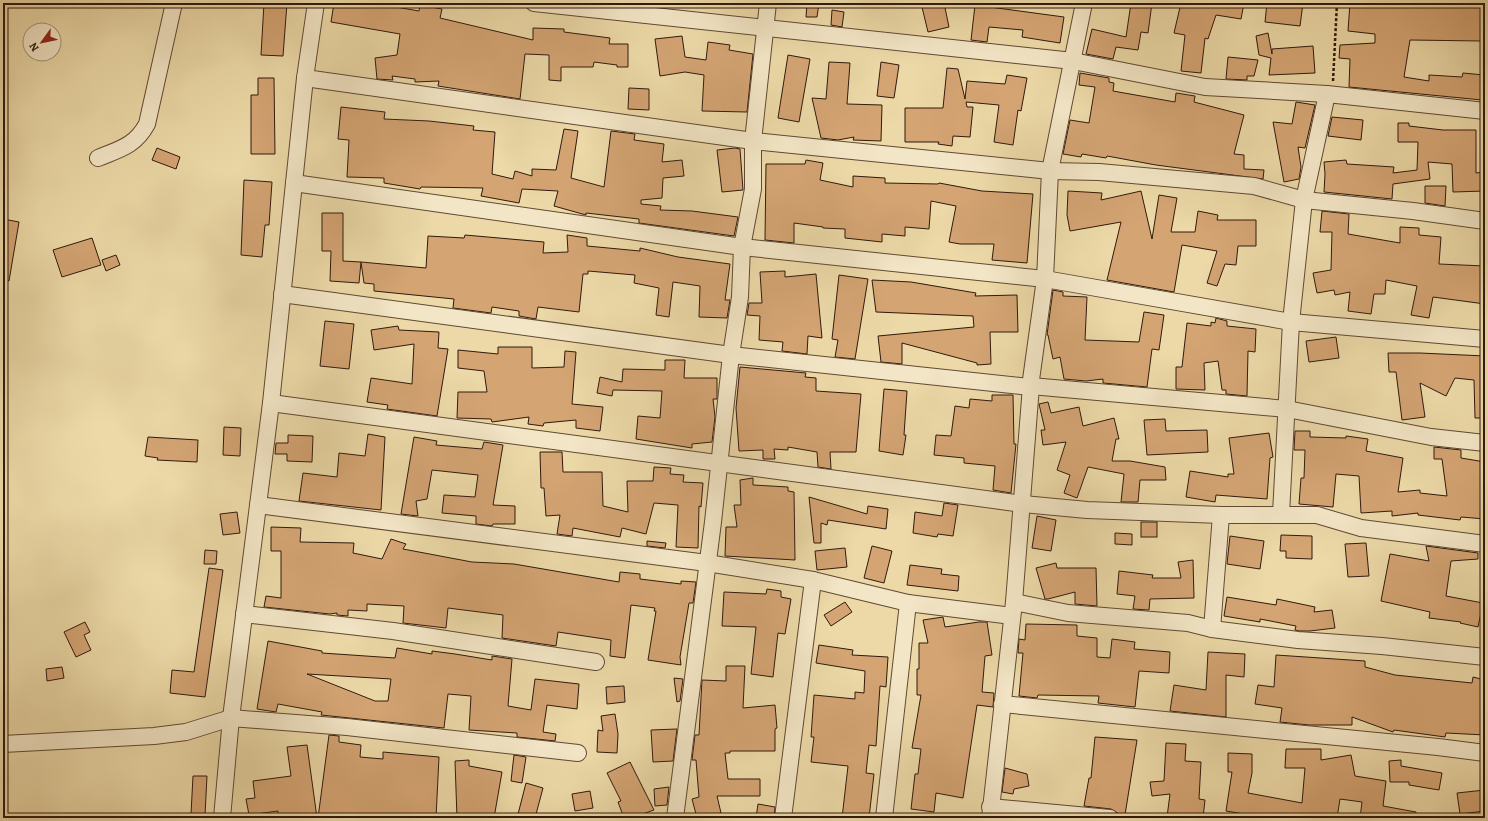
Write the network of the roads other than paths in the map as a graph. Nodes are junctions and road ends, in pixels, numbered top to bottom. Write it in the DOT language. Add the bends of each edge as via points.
graph roads {
  1 [pos="174,3"];
  2 [pos="316,3"];
  3 [pos="534,3"];
  4 [pos="768,3"];
  5 [pos="1084,3"];
  6 [pos="765,28"];
  7 [pos="1073,61"];
  8 [pos="305,78"];
  9 [pos="1329,95"];
  10 [pos="1485,111"];
  11 [pos="753,141"];
  12 [pos="98,158"];
  13 [pos="1050,171"];
  14 [pos="294,183"];
  15 [pos="1304,200"];
  16 [pos="1485,221"];
  17 [pos="742,247"];
  18 [pos="1045,279"];
  19 [pos="282,294"];
  20 [pos="1291,322"];
  21 [pos="1485,339"];
  22 [pos="731,356"];
  23 [pos="1030,387"];
  24 [pos="271,403"];
  25 [pos="1287,409"];
  26 [pos="1485,442"];
  27 [pos="720,462"];
  28 [pos="1022,504"];
  29 [pos="258,505"];
  30 [pos="1221,514"];
  31 [pos="1281,514"];
  32 [pos="1485,544"];
  33 [pos="707,563"];
  34 [pos="813,580"];
  35 [pos="908,603"];
  36 [pos="1013,609"];
  37 [pos="244,614"];
  38 [pos="1212,629"];
  39 [pos="1485,657"];
  40 [pos="596,662"];
  41 [pos="1002,704"];
  42 [pos="231,718"];
  43 [pos="3,744"];
  44 [pos="578,753"];
  45 [pos="1485,753"];
  46 [pos="990,812"];
  47 [pos="222,818"];
  48 [pos="675,818"];
  49 [pos="783,818"];
  50 [pos="884,818"];
  51 [pos="1110,818"];
  1 -- 12 [label="street" via="147,124 134,142"];
  2 -- 8 [label="street"];
  3 -- 6 [label="street"];
  4 -- 6 [label="street"];
  5 -- 7 [label="street"];
  6 -- 7 [label="street"];
  6 -- 11 [label="street"];
  7 -- 9 [label="street" via="1206,87"];
  7 -- 13 [label="street"];
  8 -- 11 [label="street"];
  8 -- 14 [label="street"];
  9 -- 10 [label="street"];
  9 -- 15 [label="street"];
  11 -- 13 [label="street"];
  11 -- 17 [label="street" via="753,189"];
  13 -- 15 [label="street" via="1099,172 1254,186"];
  13 -- 18 [label="street"];
  14 -- 17 [label="street"];
  14 -- 19 [label="street"];
  15 -- 16 [label="street"];
  15 -- 20 [label="street"];
  17 -- 18 [label="street"];
  17 -- 22 [label="street" via="740,297"];
  18 -- 20 [label="street"];
  18 -- 23 [label="street"];
  19 -- 22 [label="street"];
  19 -- 24 [label="street"];
  20 -- 21 [label="street"];
  20 -- 25 [label="street"];
  22 -- 23 [label="street"];
  22 -- 27 [label="street"];
  23 -- 25 [label="street"];
  23 -- 28 [label="street"];
  24 -- 27 [label="street"];
  24 -- 29 [label="street"];
  25 -- 26 [label="street" via="1431,437"];
  25 -- 31 [label="street"];
  27 -- 28 [label="street"];
  27 -- 33 [label="street"];
  28 -- 30 [label="street" via="1087,510"];
  28 -- 36 [label="street"];
  29 -- 33 [label="street"];
  29 -- 37 [label="street"];
  30 -- 31 [label="street"];
  30 -- 38 [label="street"];
  31 -- 32 [label="street" via="1317,515 1361,528"];
  33 -- 34 [label="street"];
  33 -- 48 [label="street"];
  34 -- 35 [label="street"];
  34 -- 49 [label="street"];
  35 -- 36 [label="street"];
  35 -- 50 [label="street"];
  36 -- 38 [label="street" via="1188,623"];
  36 -- 41 [label="street"];
  37 -- 40 [label="street" via="393,630"];
  37 -- 42 [label="street"];
  38 -- 39 [label="street" via="1298,640"];
  41 -- 45 [label="street"];
  41 -- 46 [label="street"];
  42 -- 43 [label="street" via="186,732 154,736"];
  42 -- 44 [label="street" via="347,727"];
  42 -- 47 [label="street"];
  46 -- 51 [label="street"];
}
